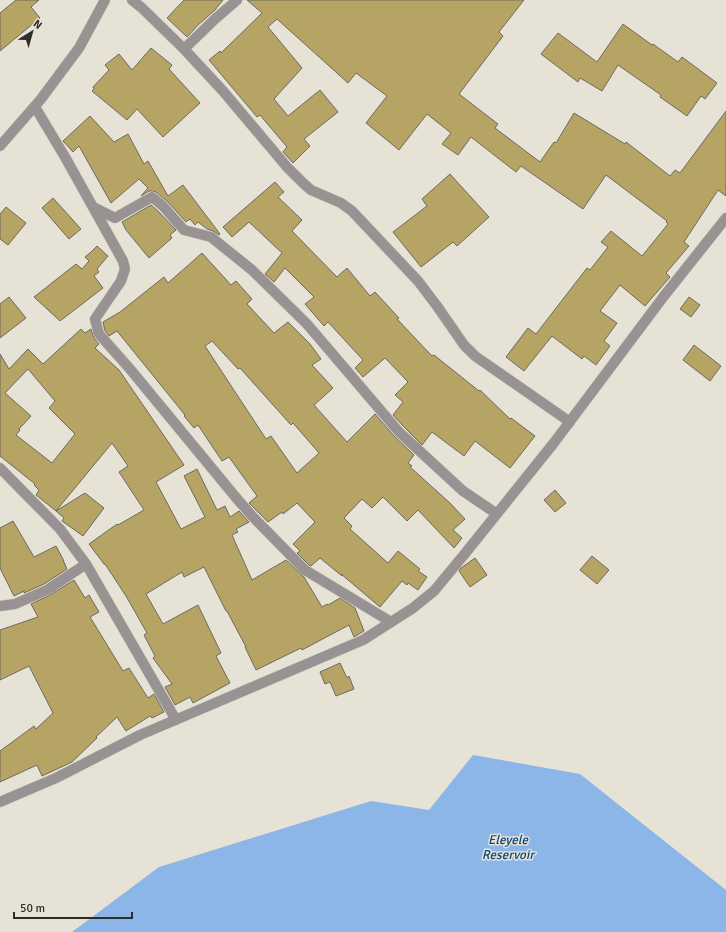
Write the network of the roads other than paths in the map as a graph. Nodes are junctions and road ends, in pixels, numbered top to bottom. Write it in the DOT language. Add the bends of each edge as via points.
graph roads {
  1 [pos="105,0"];
  2 [pos="132,0"];
  3 [pos="237,0"];
  4 [pos="184,50"];
  5 [pos="34,108"];
  6 [pos="1,142"];
  7 [pos="93,207"];
  8 [pos="726,218"];
  9 [pos="570,422"];
  10 [pos="0,468"];
  11 [pos="497,514"];
  12 [pos="86,564"];
  13 [pos="0,606"];
  14 [pos="391,622"];
  15 [pos="176,720"];
  16 [pos="0,802"];
  1 -- 5 [label="street" via="78,48"];
  2 -- 4 [label="street"];
  3 -- 4 [label="street"];
  4 -- 9 [label="street" via="303,184 352,211 418,281 464,345 475,356"];
  5 -- 6 [label="street"];
  5 -- 7 [label="street"];
  7 -- 11 [label="street" via="115,218 152,197 184,230 211,237 252,270 307,324 399,432 463,491"];
  7 -- 14 [label="street" via="125,269 121,281 95,320 99,334 238,500 305,570"];
  8 -- 9 [label="street"];
  9 -- 11 [label="street"];
  10 -- 12 [label="street" via="60,529"];
  11 -- 14 [label="street" via="434,591"];
  12 -- 13 [label="street" via="47,590 15,604"];
  12 -- 15 [label="street"];
  14 -- 15 [label="street" via="362,640"];
  15 -- 16 [label="street"];
}
